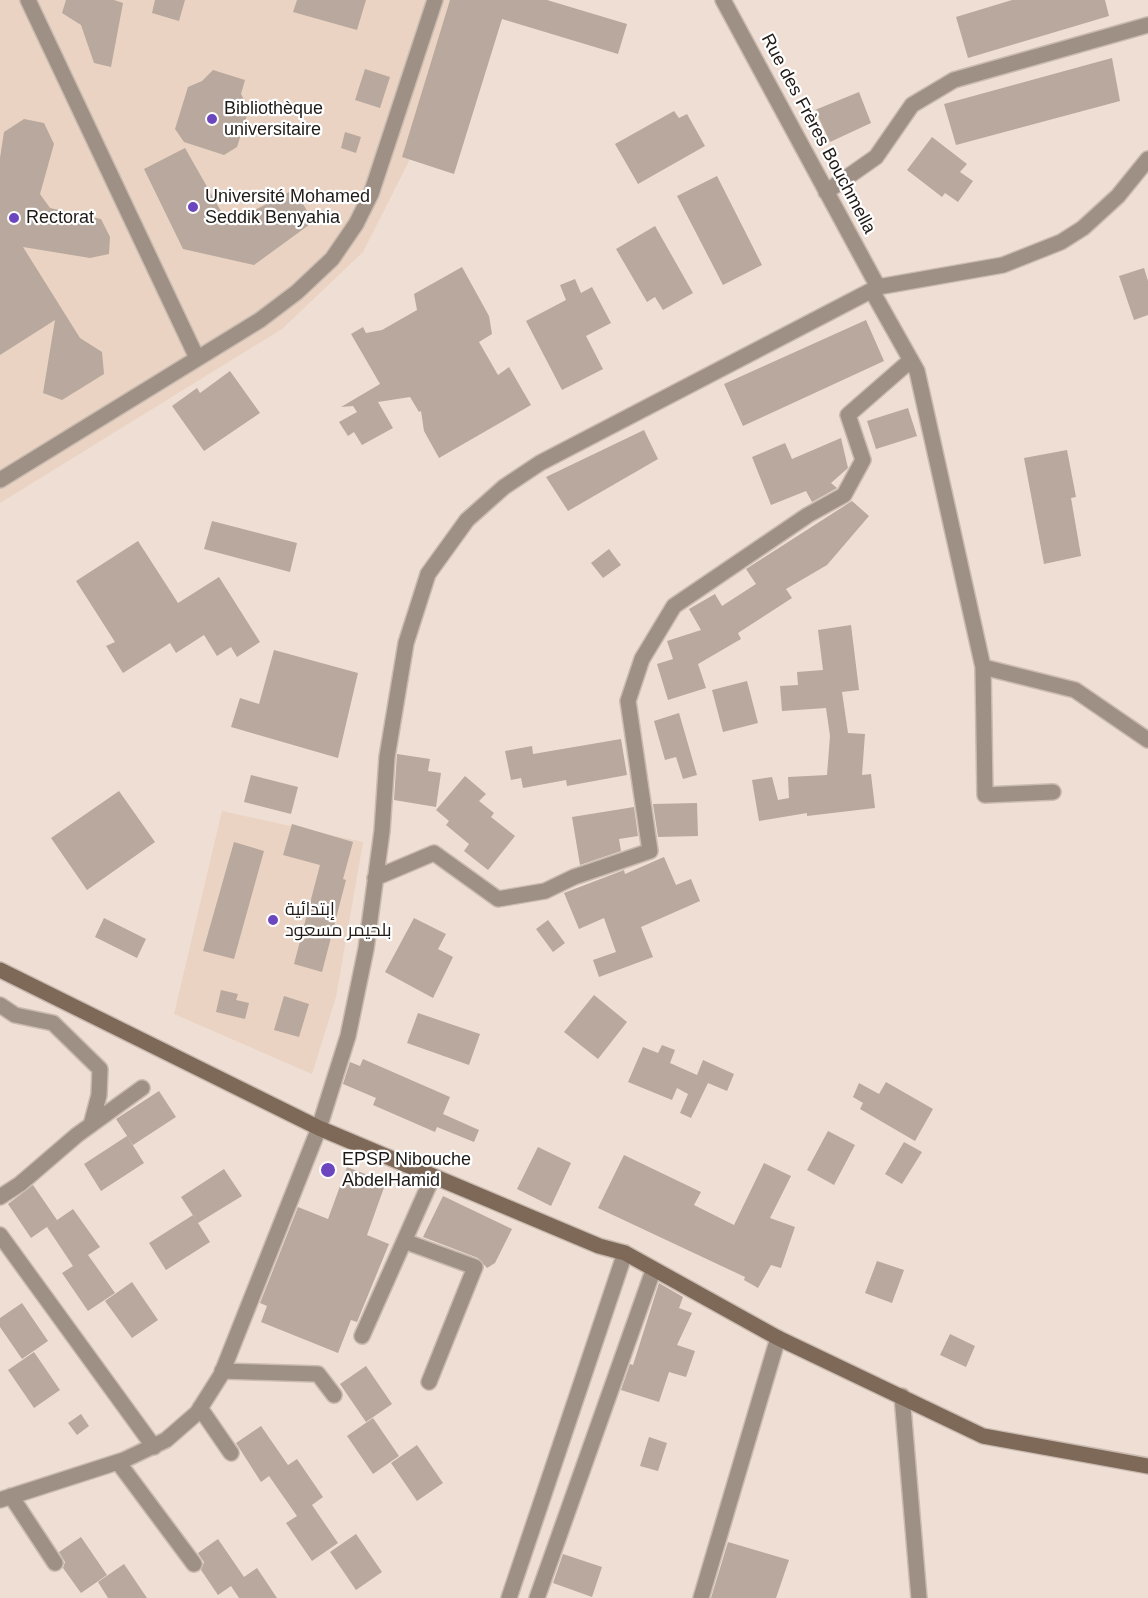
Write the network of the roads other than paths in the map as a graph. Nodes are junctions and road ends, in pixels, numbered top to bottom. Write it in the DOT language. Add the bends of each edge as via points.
graph roads {
  1 [pos="28,0"];
  2 [pos="435,0"];
  3 [pos="723,0"];
  4 [pos="1148,25"];
  5 [pos="1148,159"];
  6 [pos="826,192"];
  7 [pos="875,289"];
  8 [pos="198,358"];
  9 [pos="911,360"];
  10 [pos="0,480"];
  11 [pos="982,667"];
  12 [pos="1148,740"];
  13 [pos="1053,792"];
  14 [pos="375,878"];
  15 [pos="0,970"];
  16 [pos="0,1005"];
  17 [pos="142,1088"];
  18 [pos="91,1125"];
  19 [pos="319,1128"];
  20 [pos="433,1176"];
  21 [pos="0,1197"];
  22 [pos="0,1235"];
  23 [pos="404,1241"];
  24 [pos="625,1254"];
  25 [pos="653,1271"];
  26 [pos="362,1336"];
  27 [pos="778,1338"];
  28 [pos="222,1371"];
  29 [pos="429,1382"];
  30 [pos="334,1395"];
  31 [pos="902,1396"];
  32 [pos="200,1408"];
  33 [pos="154,1447"];
  34 [pos="231,1453"];
  35 [pos="118,1462"];
  36 [pos="1148,1466"];
  37 [pos="6,1498"];
  38 [pos="524,1554"];
  39 [pos="55,1563"];
  40 [pos="194,1564"];
  41 [pos="549,1564"];
  42 [pos="509,1598"];
  43 [pos="537,1598"];
  44 [pos="701,1598"];
  45 [pos="919,1598"];
  1 -- 8 [label="street"];
  2 -- 8 [label="street" via="372,194 344,243 323,269 286,300"];
  3 -- 6 [label="street, Rue des Frères Bouchmella"];
  4 -- 6 [label="street" via="954,80 912,105 876,157"];
  5 -- 7 [label="street" via="1118,196 1061,242 1003,265"];
  6 -- 7 [label="street, Rue des Frères Bouchmella"];
  7 -- 9 [label="street, Rue des Frères Bouchmella"];
  7 -- 14 [label="street" via="540,463 466,520 430,569 411,621 395,698"];
  8 -- 10 [label="street"];
  9 -- 11 [label="street, Rue des Frères Bouchmella" via="917,371"];
  9 -- 14 [label="street" via="848,415 863,460 844,495 674,606 642,659 628,701 650,851 545,891 498,899 434,853"];
  11 -- 12 [label="street" via="1075,690"];
  11 -- 13 [label="street, Rue des Frères Bouchmella" via="985,795"];
  14 -- 19 [label="street" via="355,1008"];
  15 -- 19 [label="main road"];
  16 -- 18 [label="street" via="15,1015 53,1023 100,1069 99,1095"];
  17 -- 18 [label="street"];
  18 -- 21 [label="street"];
  19 -- 20 [label="main road"];
  19 -- 28 [label="street"];
  20 -- 23 [label="street"];
  20 -- 24 [label="main road"];
  22 -- 33 [label="street"];
  23 -- 26 [label="street"];
  23 -- 29 [label="street" via="475,1267"];
  24 -- 25 [label="main road"];
  24 -- 38 [label="street"];
  25 -- 27 [label="main road"];
  25 -- 41 [label="street"];
  27 -- 31 [label="main road"];
  27 -- 44 [label="street"];
  28 -- 30 [label="street" via="318,1374"];
  28 -- 32 [label="street"];
  31 -- 36 [label="main road" via="983,1436"];
  31 -- 45 [label="street"];
  32 -- 33 [label="street" via="188,1423"];
  32 -- 34 [label="street"];
  33 -- 35 [label="street"];
  35 -- 37 [label="street"];
  35 -- 40 [label="street"];
  37 -- 39 [label="street"];
  38 -- 41 [label="street"];
  38 -- 42 [label="street"];
  41 -- 43 [label="street"];
}
